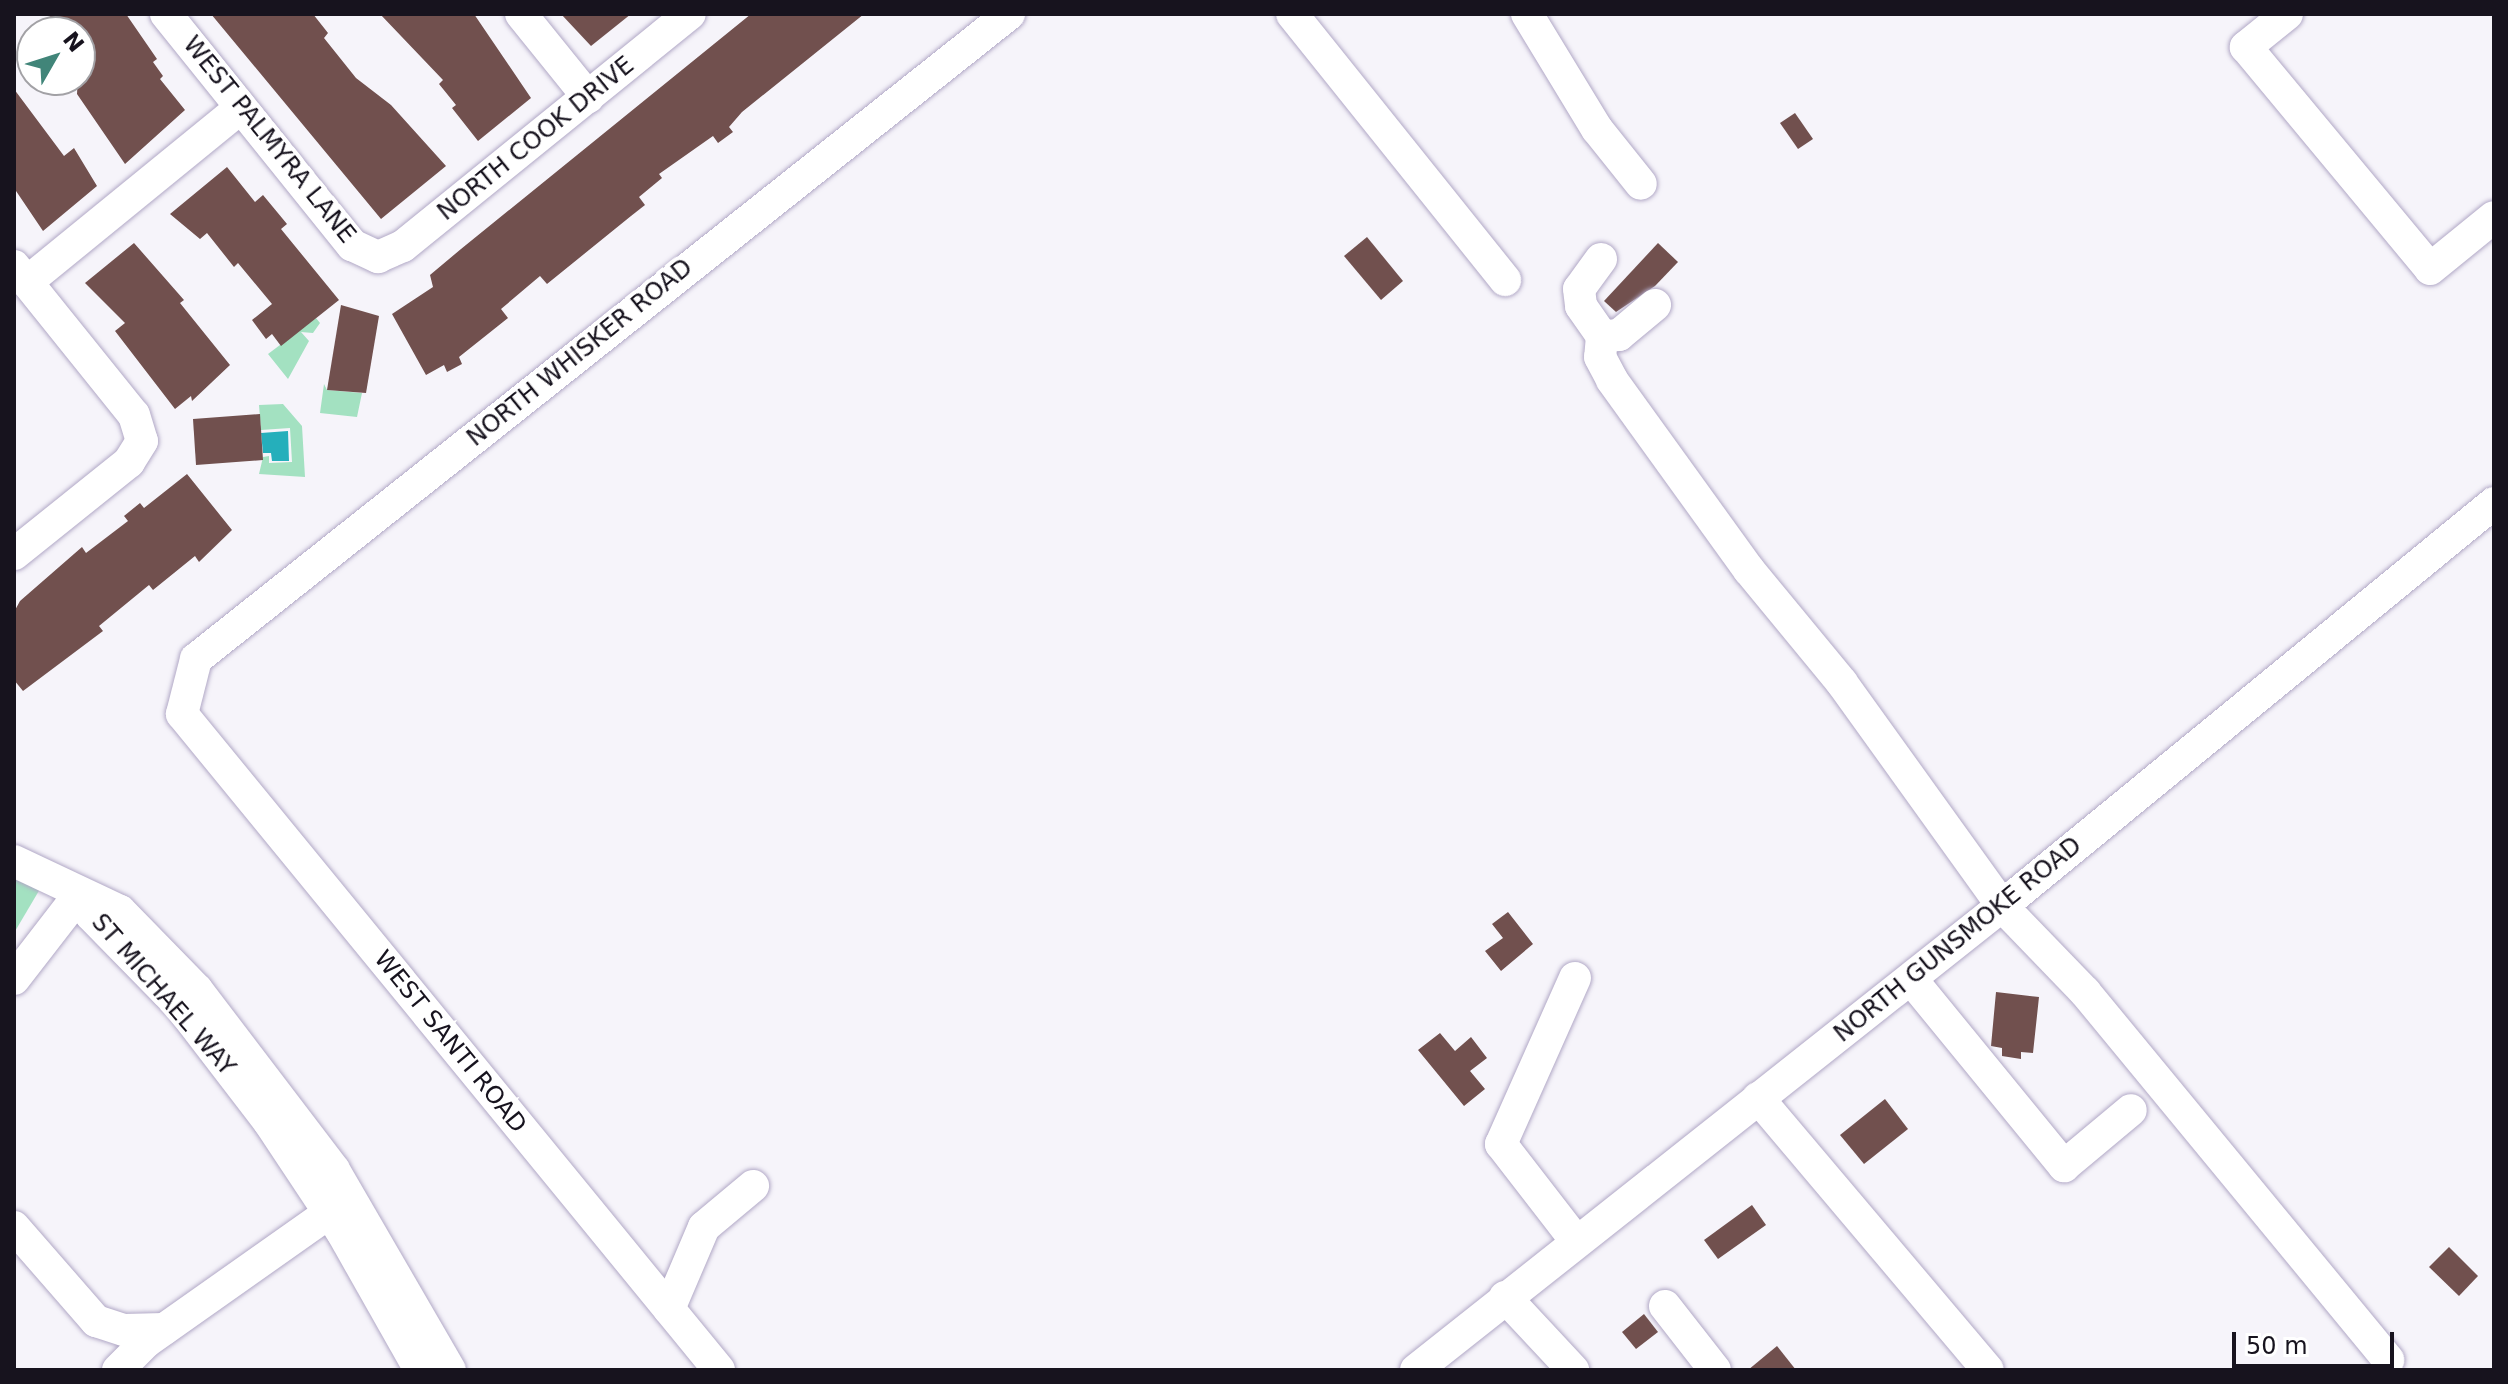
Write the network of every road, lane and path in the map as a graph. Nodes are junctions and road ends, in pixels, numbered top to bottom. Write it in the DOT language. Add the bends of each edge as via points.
graph roads {
  1 [pos="166,14"];
  2 [pos="521,14"];
  3 [pos="690,14"];
  4 [pos="1009,14"];
  5 [pos="1292,14"];
  6 [pos="1527,14"];
  7 [pos="2287,14"];
  8 [pos="588,97"];
  9 [pos="240,108"];
  10 [pos="1641,184"];
  11 [pos="2494,217"];
  12 [pos="378,257"];
  13 [pos="1601,259"];
  14 [pos="20,274"];
  15 [pos="1505,280"];
  16 [pos="1655,305"];
  17 [pos="1602,336"];
  18 [pos="2494,503"];
  19 [pos="14,554"];
  20 [pos="182,714"];
  21 [pos="14,861"];
  22 [pos="79,895"];
  23 [pos="2002,906"];
  24 [pos="1575,978"];
  25 [pos="14,979"];
  26 [pos="1911,979"];
  27 [pos="1758,1098"];
  28 [pos="2131,1110"];
  29 [pos="753,1186"];
  30 [pos="341,1205"];
  31 [pos="14,1227"];
  32 [pos="1576,1241"];
  33 [pos="1505,1297"];
  34 [pos="1665,1306"];
  35 [pos="669,1309"];
  36 [pos="164,1329"];
  37 [pos="2388,1360"];
  38 [pos="118,1370"];
  39 [pos="420,1370"];
  40 [pos="450,1370"];
  41 [pos="719,1370"];
  42 [pos="1416,1370"];
  43 [pos="1573,1370"];
  44 [pos="1715,1370"];
  45 [pos="1988,1370"];
  1 -- 9 [label="street, WEST PALMYRA LANE"];
  2 -- 8 [label="street"];
  3 -- 8 [label="street, NORTH COOK DRIVE"];
  4 -- 20 [label="street, NORTH WHISKER ROAD" via="196,659"];
  5 -- 15 [label="street"];
  6 -- 10 [label="street" via="1597,129"];
  7 -- 11 [label="street" via="2246,47 2430,269"];
  8 -- 12 [label="street, NORTH COOK DRIVE" via="403,246"];
  9 -- 12 [label="street, WEST PALMYRA LANE" via="352,245"];
  9 -- 14 [label="street"];
  13 -- 17 [label="street" via="1579,289 1581,306"];
  14 -- 19 [label="street" via="134,415 142,441 129,462"];
  16 -- 17 [label="street" via="1619,335"];
  17 -- 23 [label="street" via="1600,357 1612,380 1749,570 1842,683"];
  18 -- 23 [label="street, NORTH GUNSMOKE ROAD"];
  20 -- 35 [label="street, WEST SANTI ROAD"];
  21 -- 22 [label="street"];
  22 -- 25 [label="street"];
  22 -- 30 [label="street, ST MICHAEL WAY" via="91,915 198,1029"];
  23 -- 26 [label="street, NORTH GUNSMOKE ROAD"];
  23 -- 37 [label="street" via="2085,992"];
  24 -- 32 [label="street" via="1501,1144"];
  26 -- 27 [label="street, NORTH GUNSMOKE ROAD"];
  26 -- 28 [label="street" via="2064,1166"];
  27 -- 32 [label="street, NORTH GUNSMOKE ROAD"];
  27 -- 45 [label="street"];
  29 -- 35 [label="street" via="704,1227"];
  30 -- 36 [label="street"];
  30 -- 39 [label="street, ST MICHAEL WAY"];
  30 -- 40 [label="street, ST MICHAEL WAY"];
  31 -- 36 [label="street" via="96,1321 124,1330"];
  32 -- 33 [label="street, NORTH GUNSMOKE ROAD"];
  33 -- 42 [label="street, NORTH GUNSMOKE ROAD"];
  33 -- 43 [label="street"];
  34 -- 44 [label="street"];
  35 -- 41 [label="street, WEST SANTI ROAD"];
  36 -- 38 [label="street"];
}
